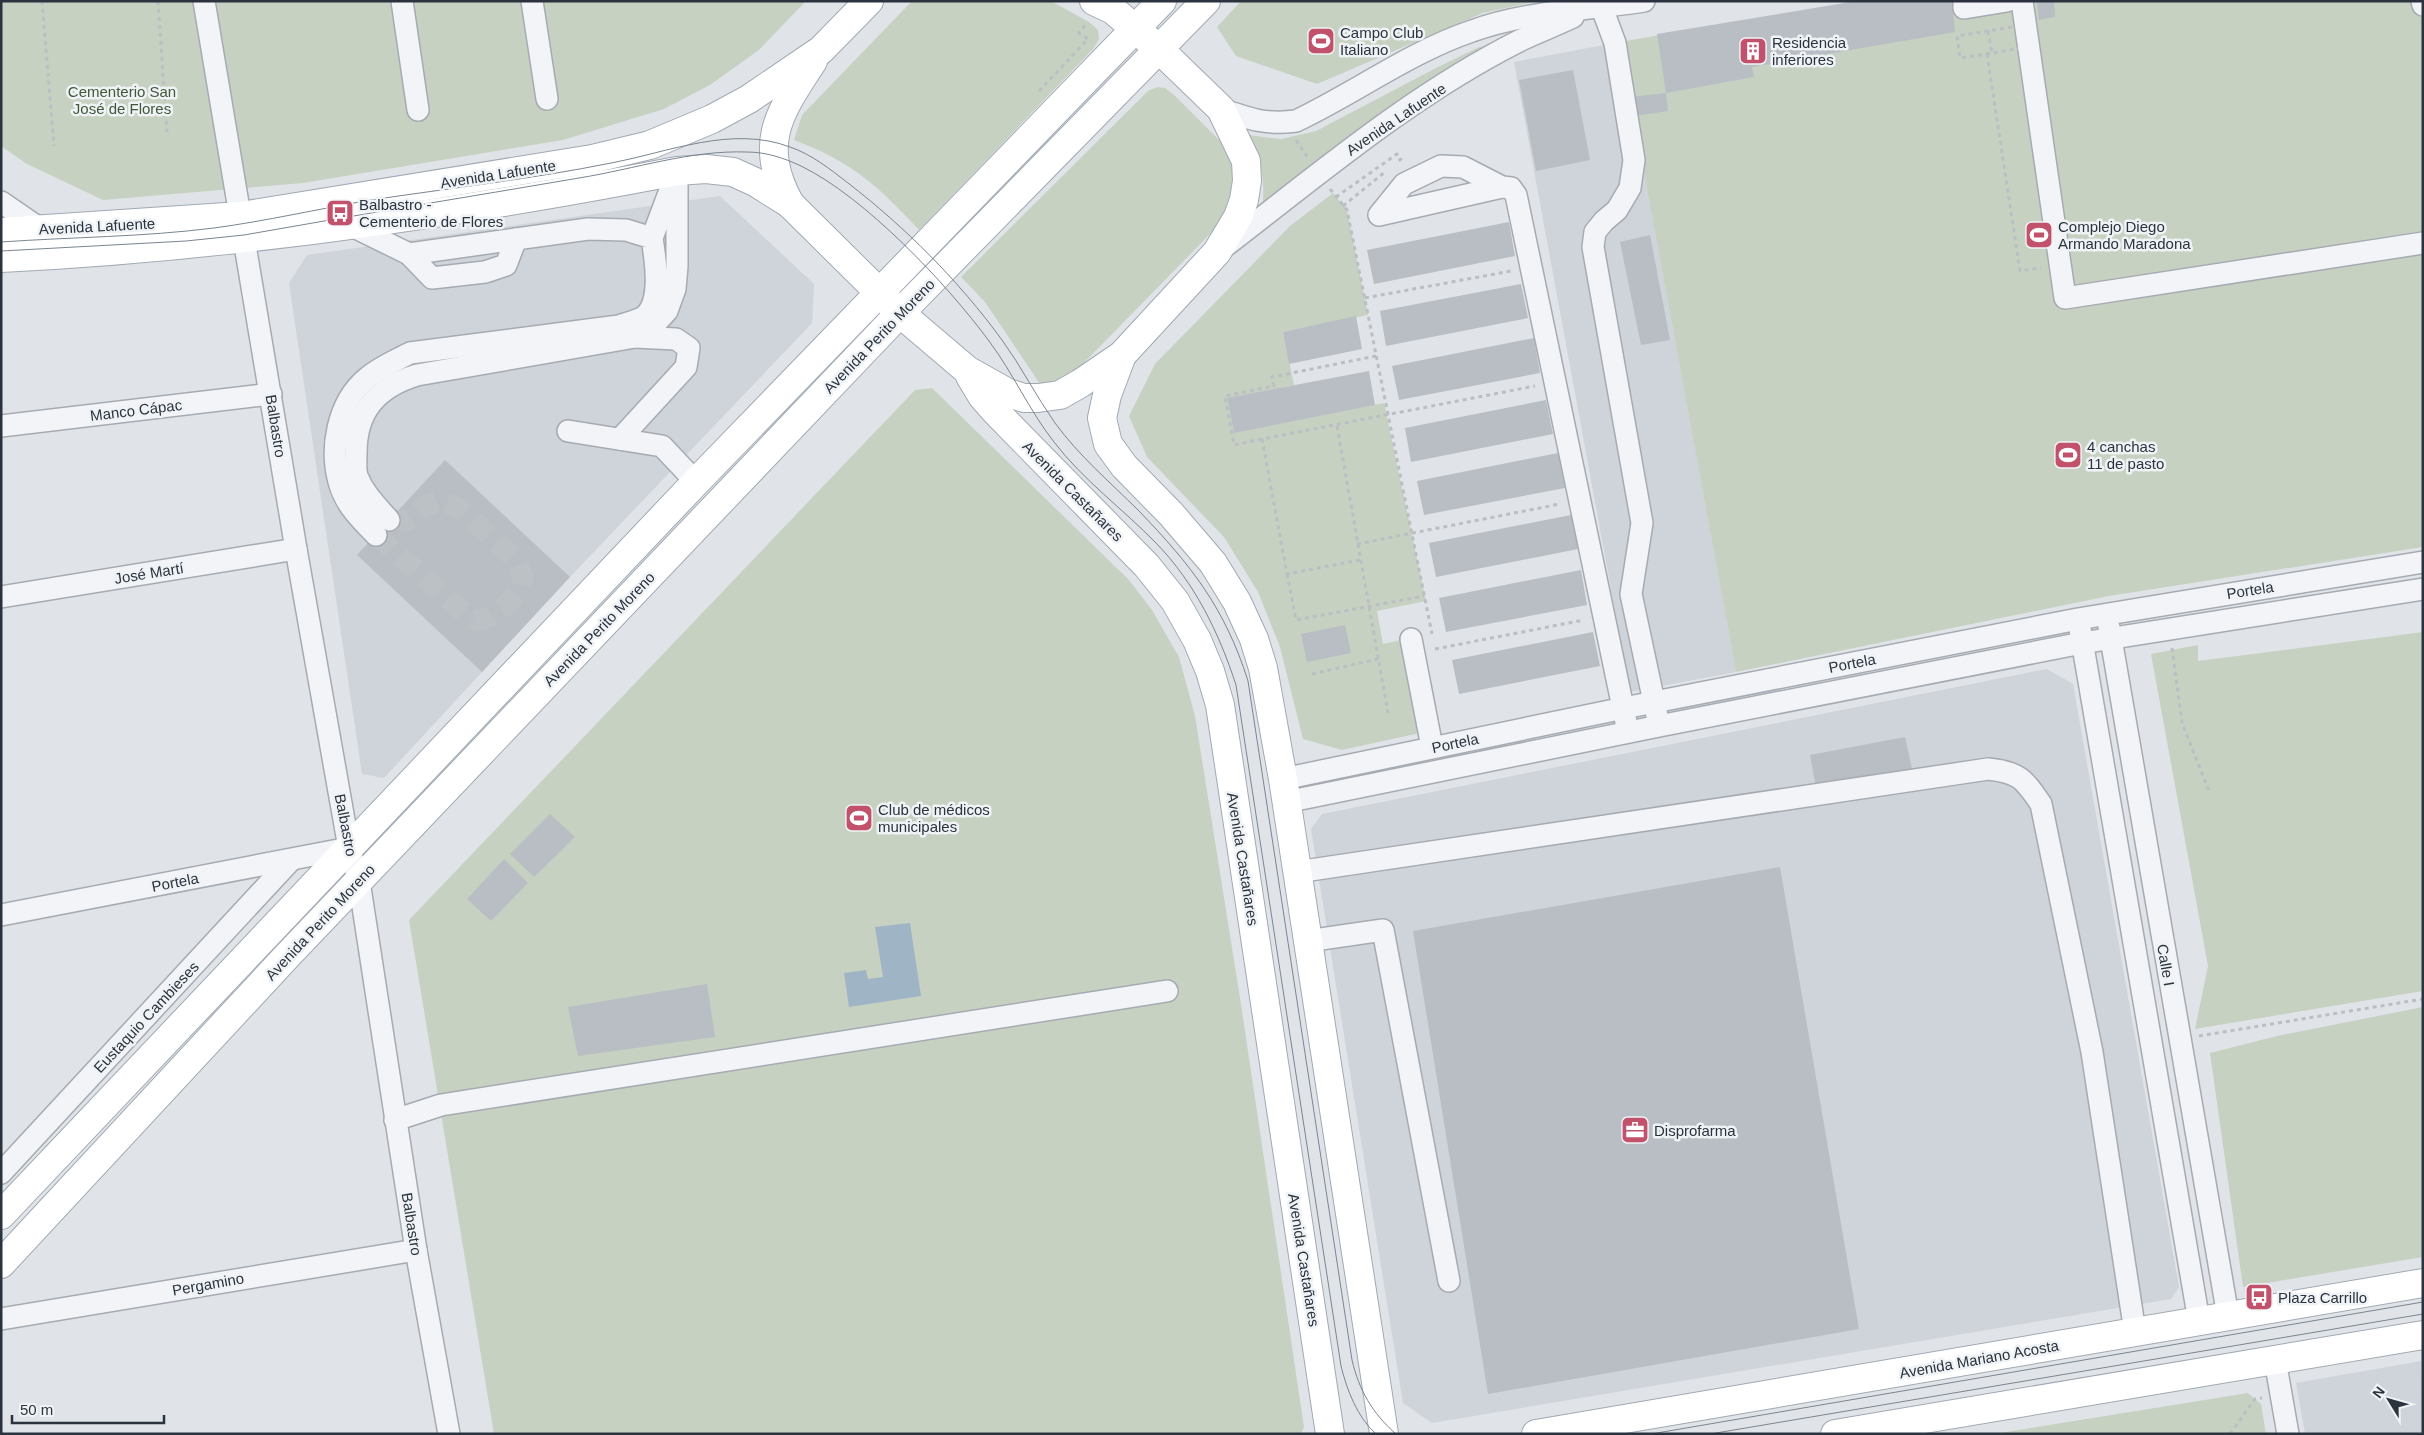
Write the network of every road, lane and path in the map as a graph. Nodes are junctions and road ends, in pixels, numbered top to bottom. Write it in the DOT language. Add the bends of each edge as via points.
graph roads {
  1 [pos="42,1"];
  2 [pos="158,1"];
  3 [pos="204,1"];
  4 [pos="402,1"];
  5 [pos="532,1"];
  6 [pos="869,1"];
  7 [pos="1162,1"];
  8 [pos="1206,1"];
  9 [pos="1644,1"];
  10 [pos="1964,1"];
  11 [pos="2007,1"];
  12 [pos="2022,1"];
  13 [pos="2422,1"];
  14 [pos="1104,4"];
  15 [pos="2423,5"];
  16 [pos="1596,8"];
  17 [pos="1135,29"];
  18 [pos="1988,31"];
  19 [pos="1159,49"];
  20 [pos="821,50"];
  21 [pos="1987,54"];
  22 [pos="1992,54"];
  23 [pos="1034,96"];
  24 [pos="547,99"];
  25 [pos="1221,109"];
  26 [pos="418,110"];
  27 [pos="1285,123"];
  28 [pos="167,132"];
  29 [pos="54,146"];
  30 [pos="1394,165"];
  31 [pos="677,171"];
  32 [pos="1386,171"];
  33 [pos="1317,173"];
  34 [pos="1502,187"];
  35 [pos="1336,197"];
  36 [pos="1,202"];
  37 [pos="790,204"];
  38 [pos="1343,206"];
  39 [pos="352,226"];
  40 [pos="243,227"];
  41 [pos="42,229"];
  42 [pos="1,232"];
  43 [pos="652,238"];
  44 [pos="516,239"];
  45 [pos="2423,243"];
  46 [pos="1217,252"];
  47 [pos="78,254"];
  48 [pos="409,254"];
  49 [pos="1,258"];
  50 [pos="2061,266"];
  51 [pos="1532,267"];
  52 [pos="880,293"];
  53 [pos="1365,298"];
  54 [pos="900,313"];
  55 [pos="635,337"];
  56 [pos="1122,355"];
  57 [pos="1376,356"];
  58 [pos="967,370"];
  59 [pos="1556,382"];
  60 [pos="372,386"];
  61 [pos="270,394"];
  62 [pos="1387,416"];
  63 [pos="1336,425"];
  64 [pos="1,426"];
  65 [pos="568,431"];
  66 [pos="620,439"];
  67 [pos="1262,439"];
  68 [pos="696,482"];
  69 [pos="1580,500"];
  70 [pos="382,527"];
  71 [pos="1411,533"];
  72 [pos="1357,544"];
  73 [pos="296,549"];
  74 [pos="1360,560"];
  75 [pos="2423,562"];
  76 [pos="1287,574"];
  77 [pos="2423,589"];
  78 [pos="1424,596"];
  79 [pos="1,597"];
  80 [pos="1368,606"];
  81 [pos="2106,614"];
  82 [pos="1604,616"];
  83 [pos="2078,619"];
  84 [pos="2170,630"];
  85 [pos="1411,639"];
  86 [pos="1433,639"];
  87 [pos="2112,639"];
  88 [pos="2082,643"];
  89 [pos="1434,644"];
  90 [pos="1435,649"];
  91 [pos="1378,659"];
  92 [pos="1437,659"];
  93 [pos="1312,674"];
  94 [pos="1654,702"];
  95 [pos="1624,708"];
  96 [pos="1388,713"];
  97 [pos="1659,726"];
  98 [pos="1628,732"];
  99 [pos="1432,747"];
  100 [pos="1285,790"];
  101 [pos="2209,791"];
  102 [pos="349,848"];
  103 [pos="290,860"];
  104 [pos="1297,872"];
  105 [pos="359,881"];
  106 [pos="1,915"];
  107 [pos="1307,941"];
  108 [pos="1167,991"];
  109 [pos="2423,999"];
  110 [pos="2179,1040"];
  111 [pos="395,1120"];
  112 [pos="1,1173"];
  113 [pos="1,1215"];
  114 [pos="416,1250"];
  115 [pos="1,1264"];
  116 [pos="1449,1281"];
  117 [pos="2423,1283"];
  118 [pos="2228,1316"];
  119 [pos="1,1319"];
  120 [pos="2199,1321"];
  121 [pos="2135,1332"];
  122 [pos="2423,1335"];
  123 [pos="2274,1360"];
  124 [pos="2281,1393"];
  125 [pos="449,1434"];
  126 [pos="1330,1434"];
  127 [pos="1384,1434"];
  128 [pos="1536,1434"];
  129 [pos="1835,1434"];
  130 [pos="2230,1434"];
  131 [pos="2288,1434"];
  1 -- 29 [label="path"];
  2 -- 28 [label="path"];
  3 -- 40 [label="street, Balbastro"];
  4 -- 26 [label="street"];
  5 -- 24 [label="street"];
  6 -- 20 [label="main road, Avenida Lafuente"];
  7 -- 17 [label="main road, Avenida Perito Moreno"];
  8 -- 19 [label="main road, Avenida Perito Moreno"];
  9 -- 16 [label="street, Avenida Lafuente"];
  10 -- 11 [label="street" via="1964,8"];
  12 -- 50 [label="street"];
  13 -- 15 [label="street"];
  14 -- 17 [label="main road"];
  14 -- 23 [label="path" via="1079,33 1088,39"];
  16 -- 27 [label="street, Avenida Lafuente" via="1503,21 1470,31 1322,109"];
  16 -- 33 [label="street, Avenida Lafuente" via="1521,40 1478,64"];
  16 -- 94 [label="street" via="1615,43 1634,160 1630,188 1617,210 1595,232 1592,247 1642,524 1631,594"];
  17 -- 19 [label="main road"];
  17 -- 52 [label="main road, Avenida Perito Moreno"];
  18 -- 21 [label="path" via="1957,36 1960,58"];
  18 -- 22 [label="path"];
  18 -- 22 [label="path" via="2019,26 2023,48"];
  19 -- 25 [label="main road"];
  19 -- 54 [label="main road, Avenida Perito Moreno"];
  20 -- 37 [label="main road, Avenida Lafuente" via="789,98 773,142 775,170"];
  20 -- 40 [label="main road, Avenida Lafuente" via="749,99 712,119 650,145"];
  21 -- 22 [label="path"];
  21 -- 50 [label="path" via="2020,271"];
  25 -- 27 [label="street, Avenida Lafuente" via="1253,121"];
  25 -- 46 [label="main road" via="1246,161 1247,181 1238,217"];
  27 -- 33 [label="path"];
  30 -- 35 [label="path" via="1401,159 1397,154"];
  31 -- 37 [label="main road, Avenida Lafuente" via="706,168 733,172"];
  31 -- 39 [label="main road, Avenida Lafuente"];
  31 -- 43 [label="street"];
  31 -- 55 [label="street" via="675,289 667,311 655,324"];
  32 -- 38 [label="path"];
  33 -- 35 [label="path"];
  33 -- 46 [label="street, Avenida Lafuente"];
  34 -- 34 [label="street" via="1474,193 1379,215 1404,184 1441,166 1462,167"];
  34 -- 51 [label="street" via="1511,188 1516,194"];
  35 -- 38 [label="path"];
  36 -- 41 [label="street"];
  37 -- 52 [label="main road, Avenida Lafuente"];
  38 -- 53 [label="path" via="1347,210"];
  39 -- 40 [label="main road, Avenida Lafuente"];
  39 -- 48 [label="street"];
  40 -- 41 [label="main road, Avenida Lafuente"];
  40 -- 47 [label="main road, Avenida Lafuente"];
  40 -- 61 [label="street, Balbastro"];
  41 -- 42 [label="main road, Avenida Lafuente"];
  41 -- 47 [label="street"];
  43 -- 44 [label="street" via="626,230 588,229"];
  43 -- 60 [label="street" via="656,300 646,315 619,326 410,354 384,366"];
  44 -- 48 [label="street"];
  44 -- 48 [label="street" via="506,265 485,272 432,278"];
  45 -- 50 [label="street" via="2065,298"];
  46 -- 56 [label="main road"];
  47 -- 49 [label="main road, Avenida Lafuente"];
  51 -- 53 [label="path"];
  51 -- 59 [label="street"];
  52 -- 54 [label="main road, Avenida Lafuente"];
  52 -- 68 [label="main road, Avenida Perito Moreno"];
  53 -- 57 [label="path"];
  54 -- 58 [label="main road, Avenida Lafuente"];
  54 -- 105 [label="main road, Avenida Perito Moreno"];
  55 -- 60 [label="street" via="417,375"];
  55 -- 66 [label="street" via="676,339 689,348 686,367"];
  56 -- 58 [label="main road" via="1060,395 1038,398 1008,393"];
  56 -- 100 [label="main road" via="1102,418 1108,444 1213,563 1237,602 1263,668"];
  57 -- 62 [label="path"];
  57 -- 67 [label="path" via="1272,377 1274,386 1225,396 1234,445"];
  58 -- 126 [label="main road, Avenida Castañares" via="996,412 1147,566 1175,601 1210,671 1220,704"];
  59 -- 62 [label="path"];
  59 -- 69 [label="street"];
  60 -- 70 [label="street" via="356,437 356,474"];
  61 -- 64 [label="street, Manco Cápac"];
  61 -- 73 [label="street, Balbastro"];
  62 -- 63 [label="path"];
  62 -- 71 [label="path"];
  63 -- 67 [label="path"];
  63 -- 72 [label="path"];
  65 -- 66 [label="street"];
  66 -- 68 [label="street" via="662,446"];
  67 -- 76 [label="path"];
  68 -- 102 [label="main road, Avenida Perito Moreno"];
  69 -- 71 [label="path"];
  69 -- 82 [label="street"];
  71 -- 72 [label="path"];
  71 -- 78 [label="path"];
  72 -- 74 [label="path"];
  73 -- 79 [label="street, José Martí"];
  73 -- 102 [label="street, Balbastro"];
  74 -- 76 [label="path"];
  74 -- 80 [label="path"];
  75 -- 81 [label="street, Portela"];
  76 -- 80 [label="path" via="1296,620"];
  77 -- 84 [label="street, Portela"];
  78 -- 80 [label="path"];
  78 -- 86 [label="path"];
  80 -- 91 [label="path"];
  81 -- 83 [label="street, Portela"];
  81 -- 87 [label="street, Calle I"];
  82 -- 90 [label="path"];
  82 -- 95 [label="street"];
  83 -- 88 [label="street, Calle I"];
  83 -- 94 [label="street, Portela"];
  84 -- 87 [label="street, Portela"];
  84 -- 101 [label="path" via="2182,724"];
  85 -- 99 [label="street"];
  87 -- 88 [label="street, Portela"];
  87 -- 110 [label="street, Calle I"];
  88 -- 97 [label="street, Portela"];
  88 -- 120 [label="street, Calle I"];
  89 -- 90 [label="path"];
  90 -- 92 [label="path"];
  91 -- 93 [label="path"];
  91 -- 96 [label="path"];
  94 -- 95 [label="street, Portela"];
  94 -- 97 [label="street"];
  95 -- 98 [label="street"];
  95 -- 99 [label="street, Portela"];
  97 -- 98 [label="street, Portela"];
  98 -- 100 [label="street, Portela"];
  99 -- 100 [label="street, Portela"];
  100 -- 104 [label="main road"];
  102 -- 103 [label="street, Portela"];
  102 -- 105 [label="street, Balbastro"];
  102 -- 113 [label="main road, Avenida Perito Moreno"];
  103 -- 106 [label="street, Portela"];
  103 -- 112 [label="street, Eustaquio Cambieses"];
  104 -- 107 [label="main road"];
  104 -- 121 [label="street" via="1988,769 2020,776 2041,804 2092,1052"];
  105 -- 111 [label="street, Balbastro"];
  105 -- 115 [label="main road, Avenida Perito Moreno"];
  107 -- 116 [label="street" via="1382,930"];
  107 -- 127 [label="main road"];
  108 -- 111 [label="street" via="440,1105"];
  109 -- 110 [label="path"];
  110 -- 118 [label="street, Calle I"];
  111 -- 114 [label="street, Balbastro"];
  114 -- 119 [label="street, Pergamino"];
  114 -- 125 [label="street, Balbastro"];
  117 -- 118 [label="main road, Avenida Mariano Acosta"];
  118 -- 120 [label="main road, Avenida Mariano Acosta"];
  120 -- 121 [label="main road, Avenida Mariano Acosta"];
  121 -- 128 [label="main road, Avenida Mariano Acosta"];
  122 -- 123 [label="main road"];
  123 -- 124 [label="street"];
  123 -- 129 [label="main road"];
  124 -- 130 [label="path" via="2255,1399"];
  124 -- 131 [label="street"];
}
